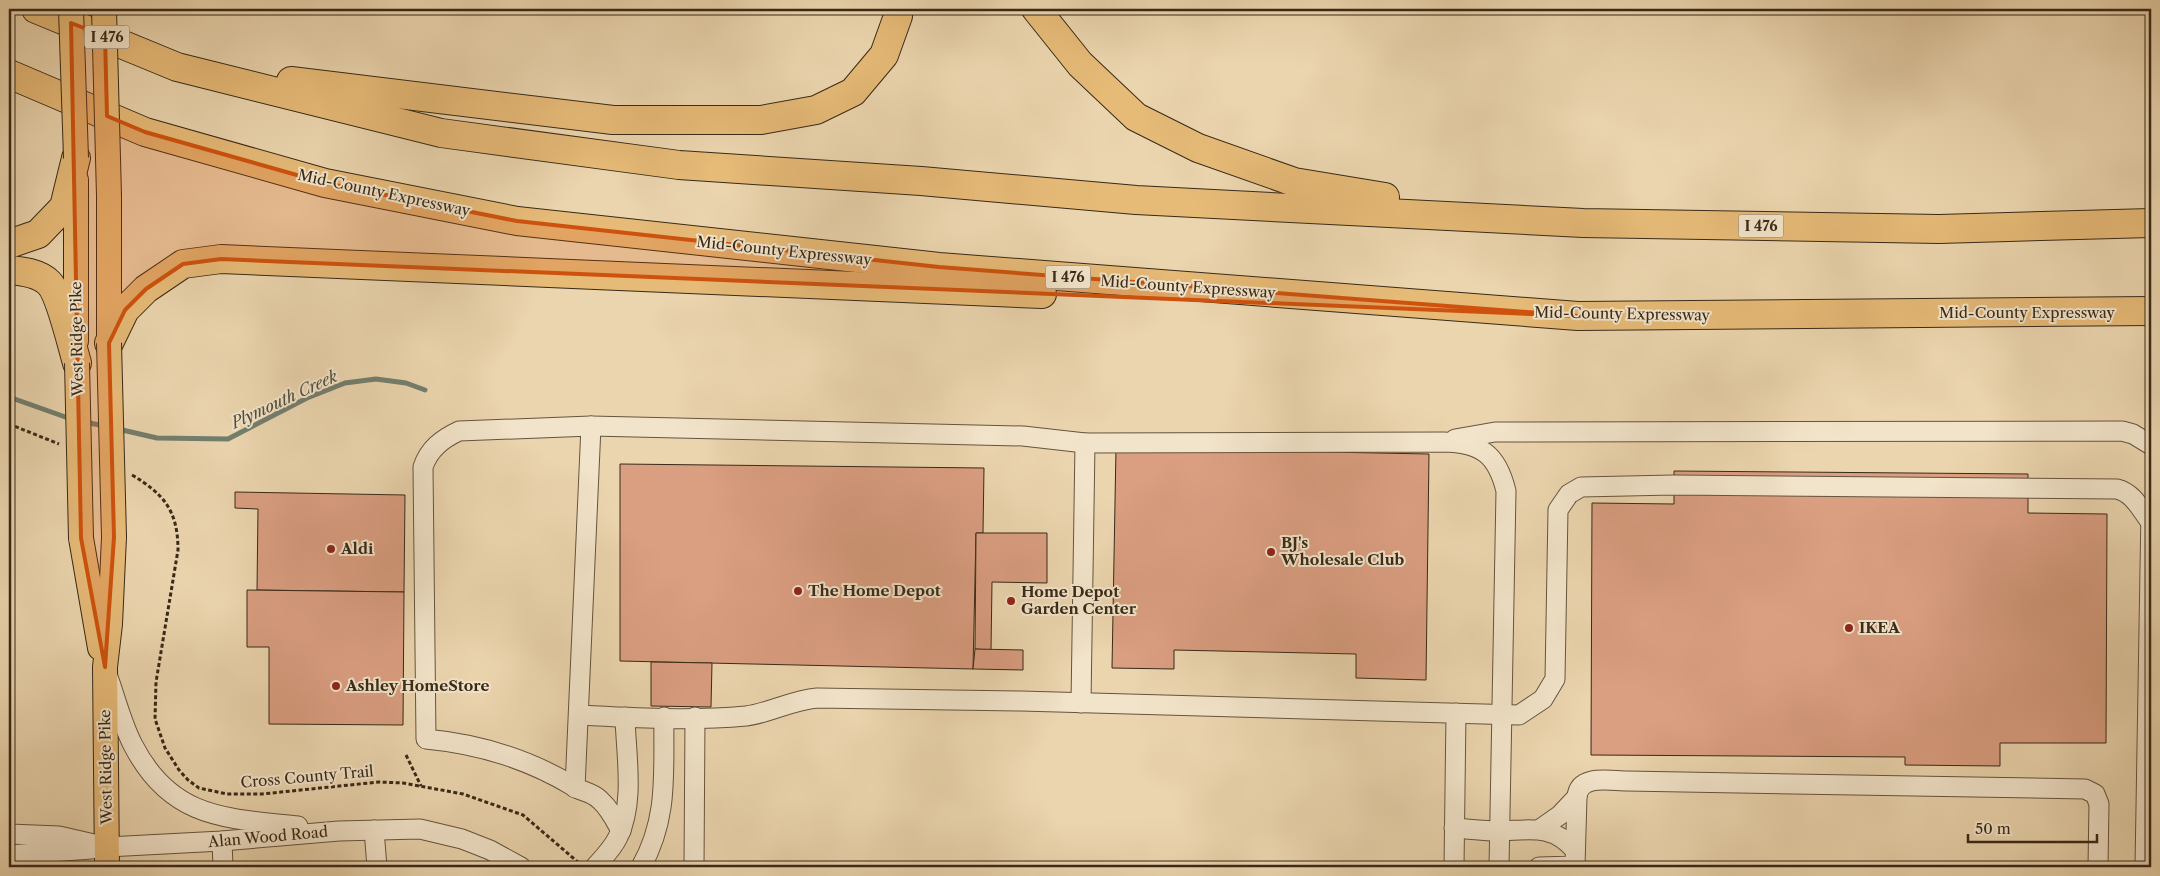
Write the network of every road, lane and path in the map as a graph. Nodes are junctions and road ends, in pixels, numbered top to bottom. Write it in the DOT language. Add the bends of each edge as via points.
graph roads {
  1 [pos="36,9"];
  2 [pos="71,9"];
  3 [pos="104,9"];
  4 [pos="897,9"];
  5 [pos="1036,9"];
  6 [pos="177,67"];
  7 [pos="9,74"];
  8 [pos="76,158"];
  9 [pos="1583,223"];
  10 [pos="2151,223"];
  11 [pos="9,244"];
  12 [pos="9,270"];
  13 [pos="2151,311"];
  14 [pos="1578,316"];
  15 [pos="110,343"];
  16 [pos="74,346"];
  17 [pos="590,426"];
  18 [pos="1444,442"];
  19 [pos="1085,443"];
  20 [pos="2151,445"];
  21 [pos="163,498"];
  22 [pos="2150,514"];
  23 [pos="105,667"];
  24 [pos="1081,703"];
  25 [pos="1456,713"];
  26 [pos="580,715"];
  27 [pos="1501,716"];
  28 [pos="664,717"];
  29 [pos="695,717"];
  30 [pos="625,718"];
  31 [pos="2149,752"];
  32 [pos="406,755"];
  33 [pos="422,786"];
  34 [pos="575,788"];
  35 [pos="1576,797"];
  36 [pos="1454,828"];
  37 [pos="1540,829"];
  38 [pos="374,830"];
  39 [pos="339,831"];
  40 [pos="1499,831"];
  41 [pos="621,832"];
  42 [pos="9,834"];
  43 [pos="222,841"];
  44 [pos="1575,850"];
  45 [pos="9,855"];
  46 [pos="107,857"];
  47 [pos="223,867"];
  48 [pos="377,867"];
  49 [pos="520,867"];
  50 [pos="584,867"];
  51 [pos="595,867"];
  52 [pos="641,867"];
  53 [pos="694,867"];
  54 [pos="1454,867"];
  55 [pos="1499,867"];
  56 [pos="1540,867"];
  57 [pos="2098,867"];
  58 [pos="2145,867"];
  1 -- 6 [label="highway, I 476"];
  2 -- 8 [label="main road, West Ridge Pike, bridge"];
  3 -- 15 [label="main road, West Ridge Pike, bridge"];
  4 -- 6 [label="highway" via="898,16 884,55 852,92 816,110 761,120 613,120"];
  5 -- 9 [label="highway" via="1080,64 1136,117 1198,148 1294,182"];
  6 -- 9 [label="highway, I 476" via="441,133 679,165 921,181 1136,200"];
  7 -- 14 [label="highway, Mid-County Expressway / I 476" via="154,135 325,183 518,221 939,268"];
  8 -- 11 [label="highway" via="64,207 38,234"];
  8 -- 16 [label="main road, West Ridge Pike"];
  9 -- 10 [label="highway, I 476" via="1939,229"];
  12 -- 16 [label="highway" via="30,272 49,283 66,319"];
  13 -- 14 [label="highway, Mid-County Expressway / I 476"];
  14 -- 15 [label="highway" via="221,259 183,264 146,289 125,310"];
  15 -- 23 [label="main road, West Ridge Pike, bridge" via="114,537"];
  16 -- 23 [label="main road, West Ridge Pike, bridge" via="82,538 95,626"];
  17 -- 19 [label="street" via="1023,436"];
  17 -- 26 [label="street"];
  17 -- 34 [label="street" via="459,431 442,440 423,467 426,739 468,745 517,758 540,767"];
  18 -- 19 [label="street"];
  18 -- 20 [label="street" via="1495,432 2122,431"];
  18 -- 27 [label="street" via="1465,442 1485,452 1500,474 1506,491"];
  19 -- 24 [label="street"];
  21 -- 33 [label="path, Cross County Trail" via="176,521 178,550 156,682 155,719 164,748 179,770 198,788 227,794 262,794 379,782"];
  22 -- 27 [label="street" via="2125,491 2117,489 1581,487 1569,494 1558,510 1556,672 1553,684 1548,694 1533,707 1519,715"];
  22 -- 31 [label="street"];
  23 -- 39 [label="street" via="132,744 147,769 173,796 214,815"];
  23 -- 46 [label="main road, West Ridge Pike"];
  24 -- 25 [label="street"];
  24 -- 29 [label="street" via="817,698 746,716"];
  25 -- 27 [label="street"];
  25 -- 36 [label="street"];
  26 -- 30 [label="street"];
  26 -- 34 [label="street"];
  27 -- 40 [label="street"];
  28 -- 29 [label="street"];
  28 -- 30 [label="street"];
  28 -- 52 [label="street" via="661,818 654,844"];
  29 -- 53 [label="street"];
  30 -- 41 [label="street" via="627,790"];
  31 -- 58 [label="street"];
  32 -- 33 [label="path"];
  33 -- 50 [label="path, Cross County Trail" via="463,794 523,815"];
  34 -- 41 [label="street" via="594,794 601,800"];
  35 -- 37 [label="street" via="1560,815"];
  35 -- 44 [label="street"];
  35 -- 57 [label="street" via="1582,784 1590,781 2085,789 2095,794 2098,804"];
  36 -- 40 [label="street"];
  36 -- 54 [label="street"];
  37 -- 40 [label="street"];
  37 -- 44 [label="street" via="1566,840"];
  38 -- 39 [label="street, Alan Wood Road"];
  38 -- 48 [label="street"];
  38 -- 49 [label="street, Alan Wood Road" via="420,829 443,833 490,850"];
  39 -- 43 [label="street, Alan Wood Road"];
  40 -- 55 [label="street"];
  41 -- 51 [label="street"];
  42 -- 46 [label="street, Alan Wood Road" via="59,836"];
  43 -- 46 [label="street, Alan Wood Road"];
  43 -- 47 [label="street"];
  44 -- 56 [label="street" via="1575,866"];
  45 -- 46 [label="street"];
}
